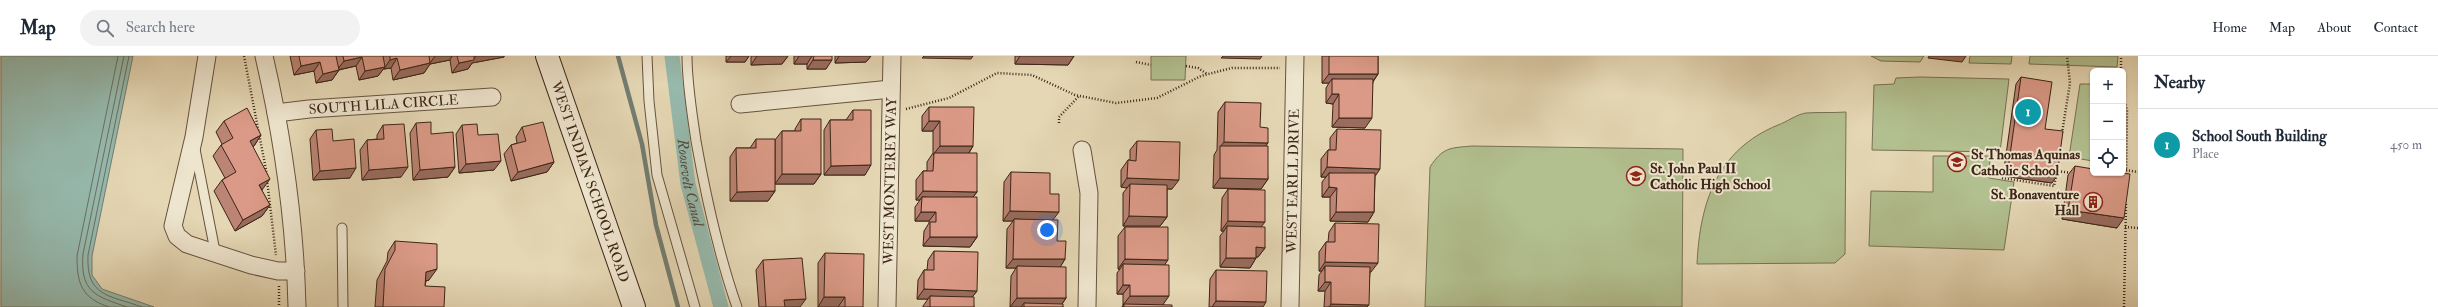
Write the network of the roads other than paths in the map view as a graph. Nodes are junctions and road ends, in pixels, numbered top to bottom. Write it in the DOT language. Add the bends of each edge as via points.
graph roads {
  1 [pos="207,56"];
  2 [pos="264,56"];
  3 [pos="546,56"];
  4 [pos="647,56"];
  5 [pos="687,56"];
  6 [pos="892,56"];
  7 [pos="1295,56"];
  8 [pos="891,88"];
  9 [pos="492,98"];
  10 [pos="740,104"];
  11 [pos="276,113"];
  12 [pos="194,137"];
  13 [pos="1082,150"];
  14 [pos="342,228"];
  15 [pos="215,252"];
  16 [pos="296,271"];
  17 [pos="296,307"];
  18 [pos="342,307"];
  19 [pos="634,307"];
  20 [pos="695,307"];
  21 [pos="737,307"];
  22 [pos="887,307"];
  23 [pos="1087,307"];
  24 [pos="1290,307"];
  1 -- 12 [label="street"];
  2 -- 11 [label="street"];
  3 -- 19 [label="main road, WEST INDIAN SCHOOL ROAD"];
  4 -- 20 [label="lane" via="657,175"];
  5 -- 21 [label="lane" via="692,112 703,180"];
  6 -- 8 [label="street, WEST MONTEREY WAY"];
  7 -- 24 [label="street, WEST EARLL DRIVE"];
  8 -- 10 [label="street"];
  8 -- 22 [label="street, WEST MONTEREY WAY"];
  9 -- 11 [label="street, SOUTH LILA CIRCLE"];
  11 -- 16 [label="street" via="288,191"];
  12 -- 15 [label="lane"];
  12 -- 15 [label="street" via="173,226 177,236 187,244"];
  13 -- 23 [label="street" via="1089,193"];
  14 -- 18 [label="lane"];
  15 -- 16 [label="street" via="251,265 278,271"];
  16 -- 17 [label="street"];
}
